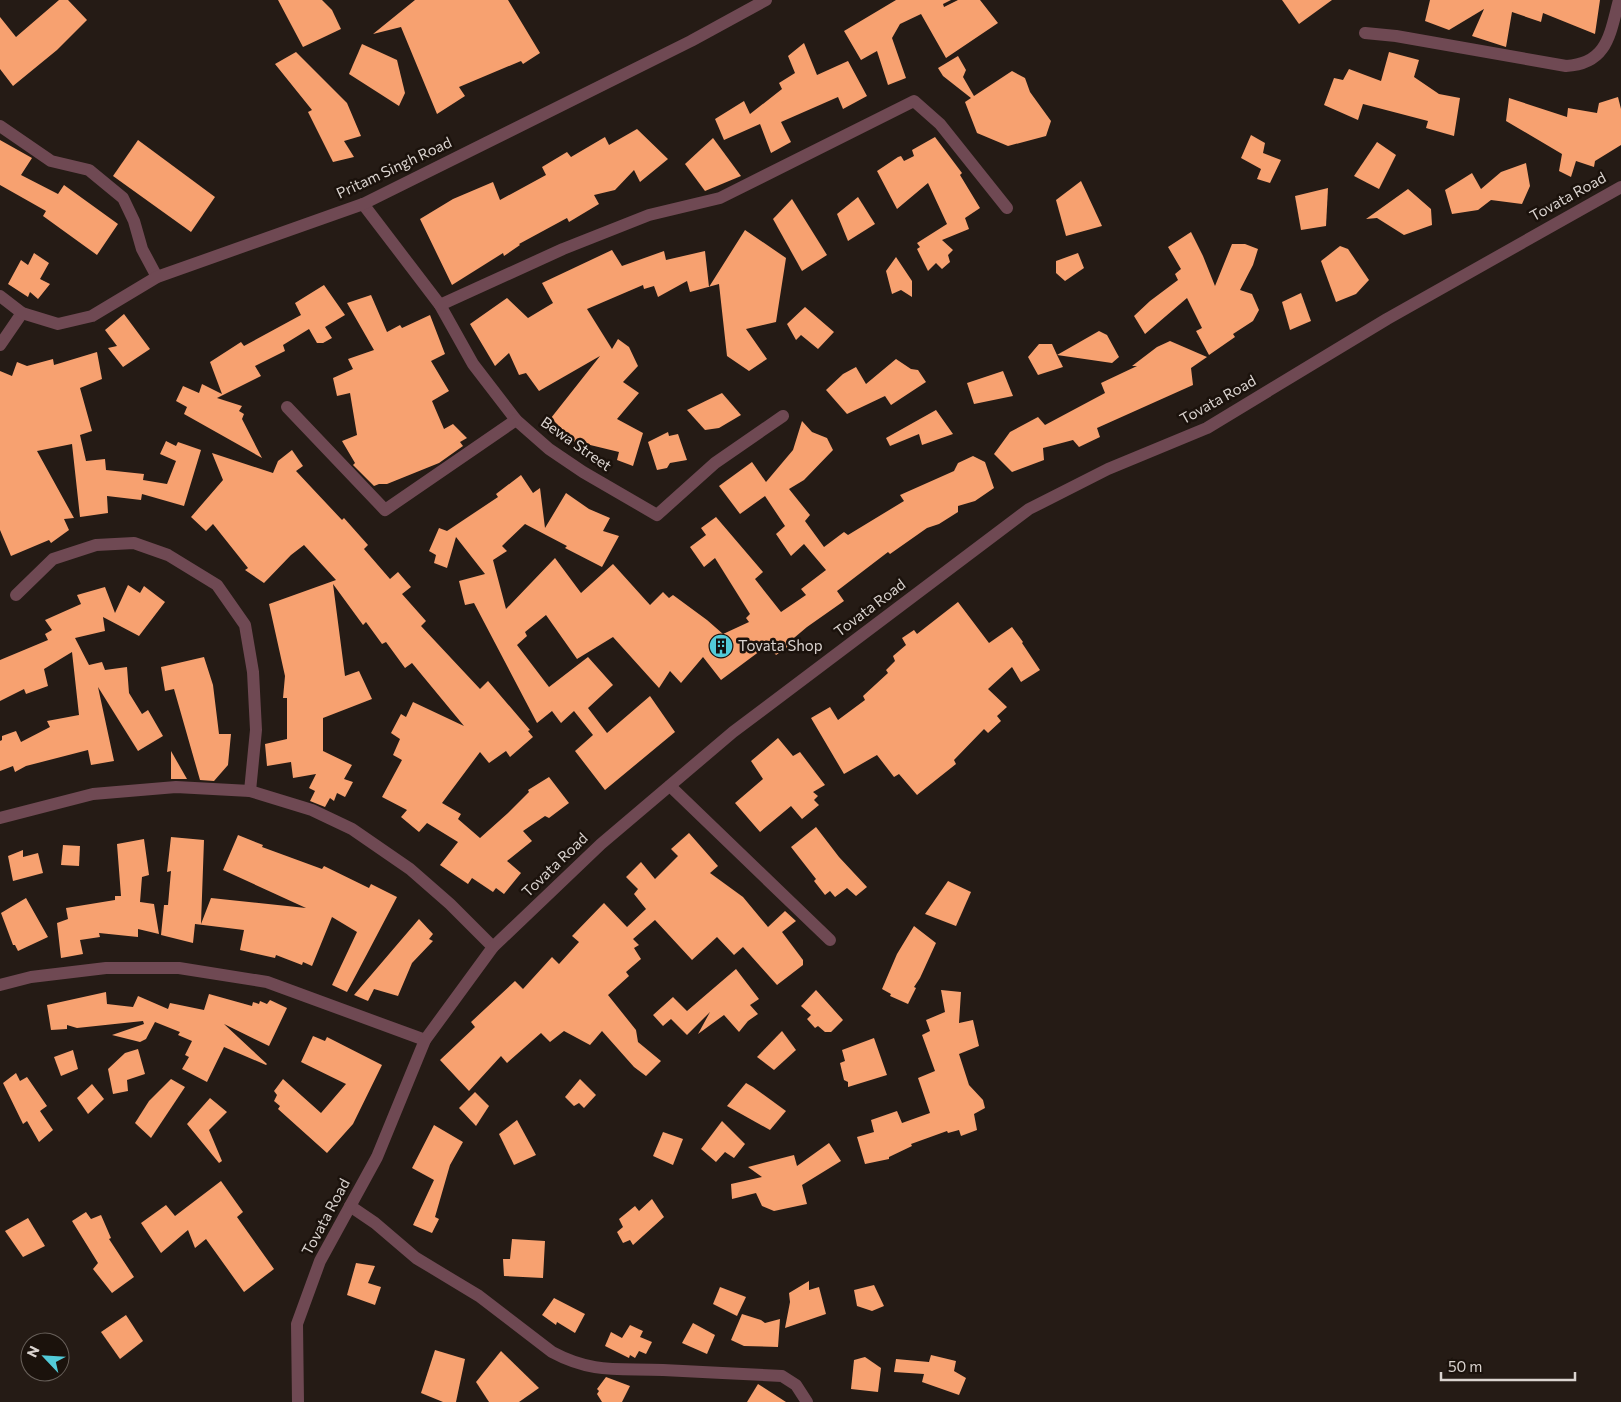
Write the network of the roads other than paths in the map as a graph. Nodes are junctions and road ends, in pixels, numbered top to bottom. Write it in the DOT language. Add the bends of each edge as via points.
graph roads {
  1 [pos="766,0"];
  2 [pos="1619,0"];
  3 [pos="1365,33"];
  4 [pos="0,126"];
  5 [pos="1621,186"];
  6 [pos="363,204"];
  7 [pos="1007,208"];
  8 [pos="157,277"];
  9 [pos="0,296"];
  10 [pos="440,305"];
  11 [pos="22,313"];
  12 [pos="0,345"];
  13 [pos="287,407"];
  14 [pos="782,416"];
  15 [pos="516,420"];
  16 [pos="16,595"];
  17 [pos="670,786"];
  18 [pos="250,791"];
  19 [pos="0,818"];
  20 [pos="830,940"];
  21 [pos="493,947"];
  22 [pos="0,985"];
  23 [pos="426,1040"];
  24 [pos="350,1206"];
  25 [pos="298,1402"];
  26 [pos="807,1402"];
  1 -- 6 [label="street, Pritam Singh Road" via="692,41"];
  2 -- 3 [label="street" via="1607,43 1593,58 1575,66"];
  4 -- 8 [label="street" via="51,162 89,170 123,198 142,249"];
  5 -- 17 [label="street, Tovata Road" via="1387,319 1206,428 1108,469 1029,509 733,732"];
  6 -- 8 [label="street, Pritam Singh Road"];
  6 -- 10 [label="street, Bewa Street"];
  7 -- 10 [label="street" via="940,124 914,102 720,198 649,215 563,249"];
  8 -- 11 [label="street, Pritam Singh Road" via="92,316 58,324"];
  9 -- 11 [label="street, Pritam Singh Road"];
  10 -- 15 [label="street, Bewa Street" via="473,364"];
  11 -- 12 [label="street"];
  13 -- 15 [label="street" via="385,510"];
  14 -- 15 [label="street, Bewa Street" via="716,463 657,515 549,449"];
  16 -- 18 [label="street" via="53,559 96,545 134,543 168,555 217,585 245,625 253,672 256,730"];
  17 -- 20 [label="street"];
  17 -- 21 [label="street, Tovata Road" via="601,844"];
  18 -- 19 [label="street" via="176,787 93,794"];
  18 -- 21 [label="street" via="312,810 352,829 410,869"];
  21 -- 23 [label="street, Tovata Road"];
  22 -- 23 [label="street" via="31,977 106,968 179,968 267,982"];
  23 -- 24 [label="street, Tovata Road" via="377,1156"];
  24 -- 25 [label="street, Tovata Road" via="320,1261 298,1324"];
  24 -- 26 [label="street" via="416,1258 479,1296 565,1359 604,1369 782,1376 796,1385"];
}
